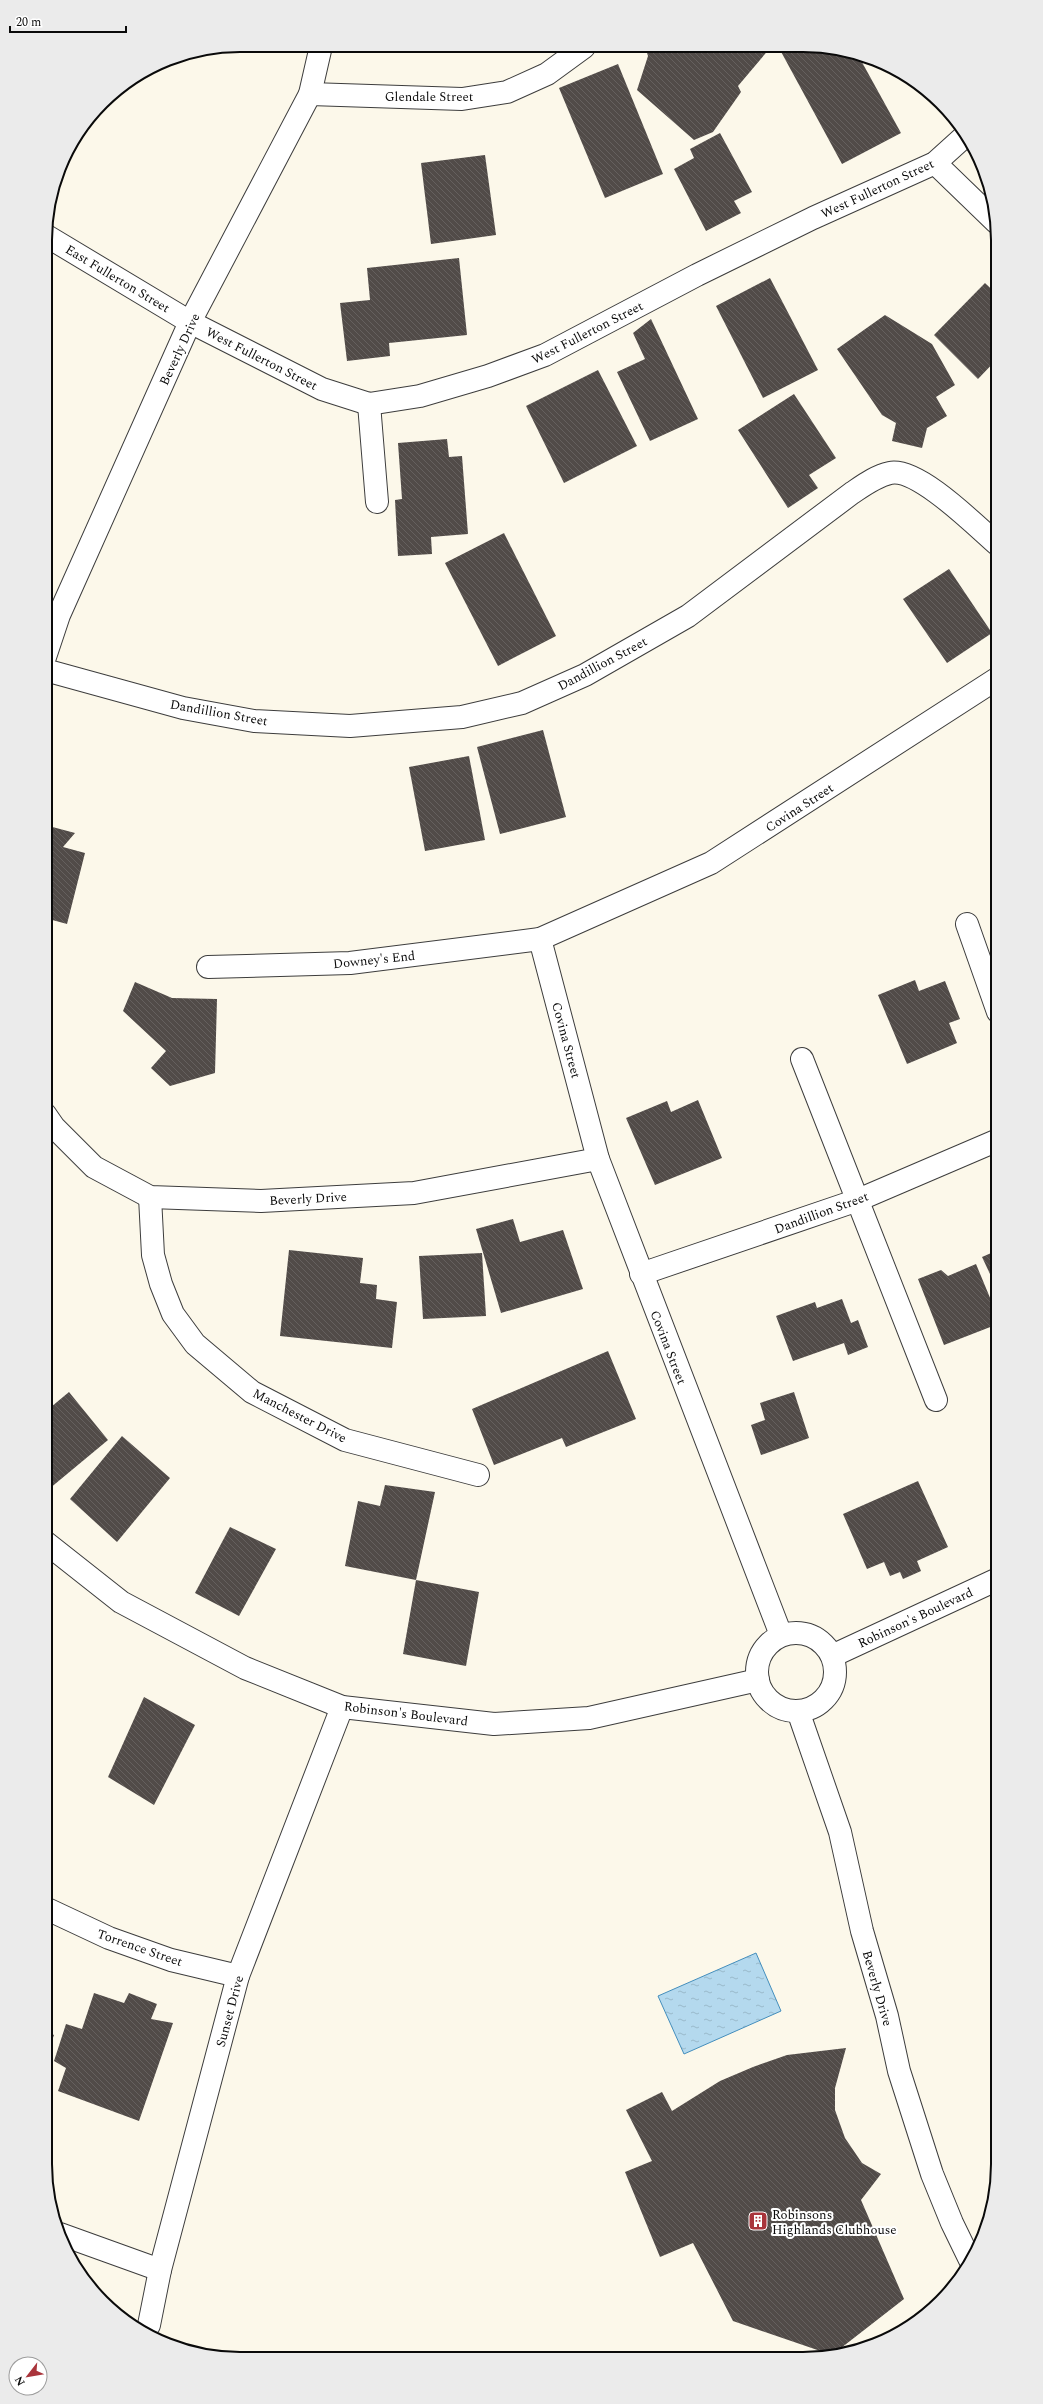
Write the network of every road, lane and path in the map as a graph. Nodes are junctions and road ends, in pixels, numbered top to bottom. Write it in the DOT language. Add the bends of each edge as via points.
graph roads {
  1 [pos="320,52"];
  2 [pos="577,52"];
  3 [pos="310,94"];
  4 [pos="961,138"];
  5 [pos="935,163"];
  6 [pos="989,215"];
  7 [pos="52,239"];
  8 [pos="190,322"];
  9 [pos="369,404"];
  10 [pos="377,502"];
  11 [pos="991,539"];
  12 [pos="52,611"];
  13 [pos="52,672"];
  14 [pos="991,683"];
  15 [pos="967,924"];
  16 [pos="540,939"];
  17 [pos="208,967"];
  18 [pos="991,992"];
  19 [pos="802,1060"];
  20 [pos="52,1124"];
  21 [pos="991,1143"];
  22 [pos="598,1159"];
  23 [pos="150,1197"];
  24 [pos="858,1200"];
  25 [pos="641,1274"];
  26 [pos="936,1400"];
  27 [pos="478,1475"];
  28 [pos="52,1548"];
  29 [pos="991,1582"];
  30 [pos="781,1635"];
  31 [pos="832,1656"];
  32 [pos="758,1680"];
  33 [pos="342,1707"];
  34 [pos="798,1711"];
  35 [pos="52,1911"];
  36 [pos="238,1976"];
  37 [pos="66,2236"];
  38 [pos="968,2255"];
  39 [pos="160,2270"];
  40 [pos="149,2325"];
  1 -- 3 [label="street, Beverly Drive"];
  2 -- 3 [label="street, Glendale Street" via="547,74 507,92 462,99"];
  3 -- 8 [label="street, Beverly Drive"];
  4 -- 5 [label="street, West Fullerton Street"];
  5 -- 6 [label="street"];
  5 -- 9 [label="street, West Fullerton Street" via="813,218 545,355 488,376 420,396"];
  7 -- 8 [label="street, East Fullerton Street"];
  8 -- 9 [label="street, West Fullerton Street" via="322,388"];
  8 -- 12 [label="street, Beverly Drive"];
  9 -- 10 [label="street"];
  11 -- 13 [label="street, Dandillion Street" via="926,483 909,475 892,472 873,479 852,493 688,616 585,675 522,703 462,717 350,726 254,721 183,708"];
  14 -- 16 [label="street, Covina Street" via="711,864"];
  15 -- 18 [label="street"];
  16 -- 17 [label="street, Downey's End" via="350,964"];
  16 -- 22 [label="street, Covina Street"];
  19 -- 24 [label="street"];
  20 -- 23 [label="street, Beverly Drive" via="94,1168"];
  21 -- 24 [label="street, Dandillion Street"];
  22 -- 23 [label="street, Beverly Drive" via="414,1193 261,1201"];
  22 -- 25 [label="street, Covina Street"];
  23 -- 27 [label="street, Manchester Drive" via="153,1255 161,1284 172,1314 194,1344 252,1392 345,1440"];
  24 -- 25 [label="street, Dandillion Street"];
  24 -- 26 [label="street"];
  25 -- 30 [label="street, Covina Street"];
  28 -- 33 [label="street, Robinson's Boulevard" via="121,1602 245,1668"];
  29 -- 31 [label="street, Robinson's Boulevard"];
  30 -- 31 [label="street" via="805,1632 826,1645"];
  30 -- 32 [label="street" via="764,1649 756,1670"];
  31 -- 34 [label="street" via="835,1677 827,1697 809,1709"];
  32 -- 33 [label="street, Robinson's Boulevard" via="589,1718 494,1724"];
  32 -- 34 [label="street" via="766,1697 772,1703 780,1708"];
  33 -- 36 [label="street, Sunset Drive"];
  34 -- 38 [label="street, Beverly Drive" via="840,1832 862,1931 887,2016 903,2084 932,2174"];
  35 -- 36 [label="street, Torrence Street" via="109,1938 164,1958"];
  36 -- 39 [label="street, Sunset Drive"];
  37 -- 39 [label="street"];
  39 -- 40 [label="street, Sunset Drive"];
}
